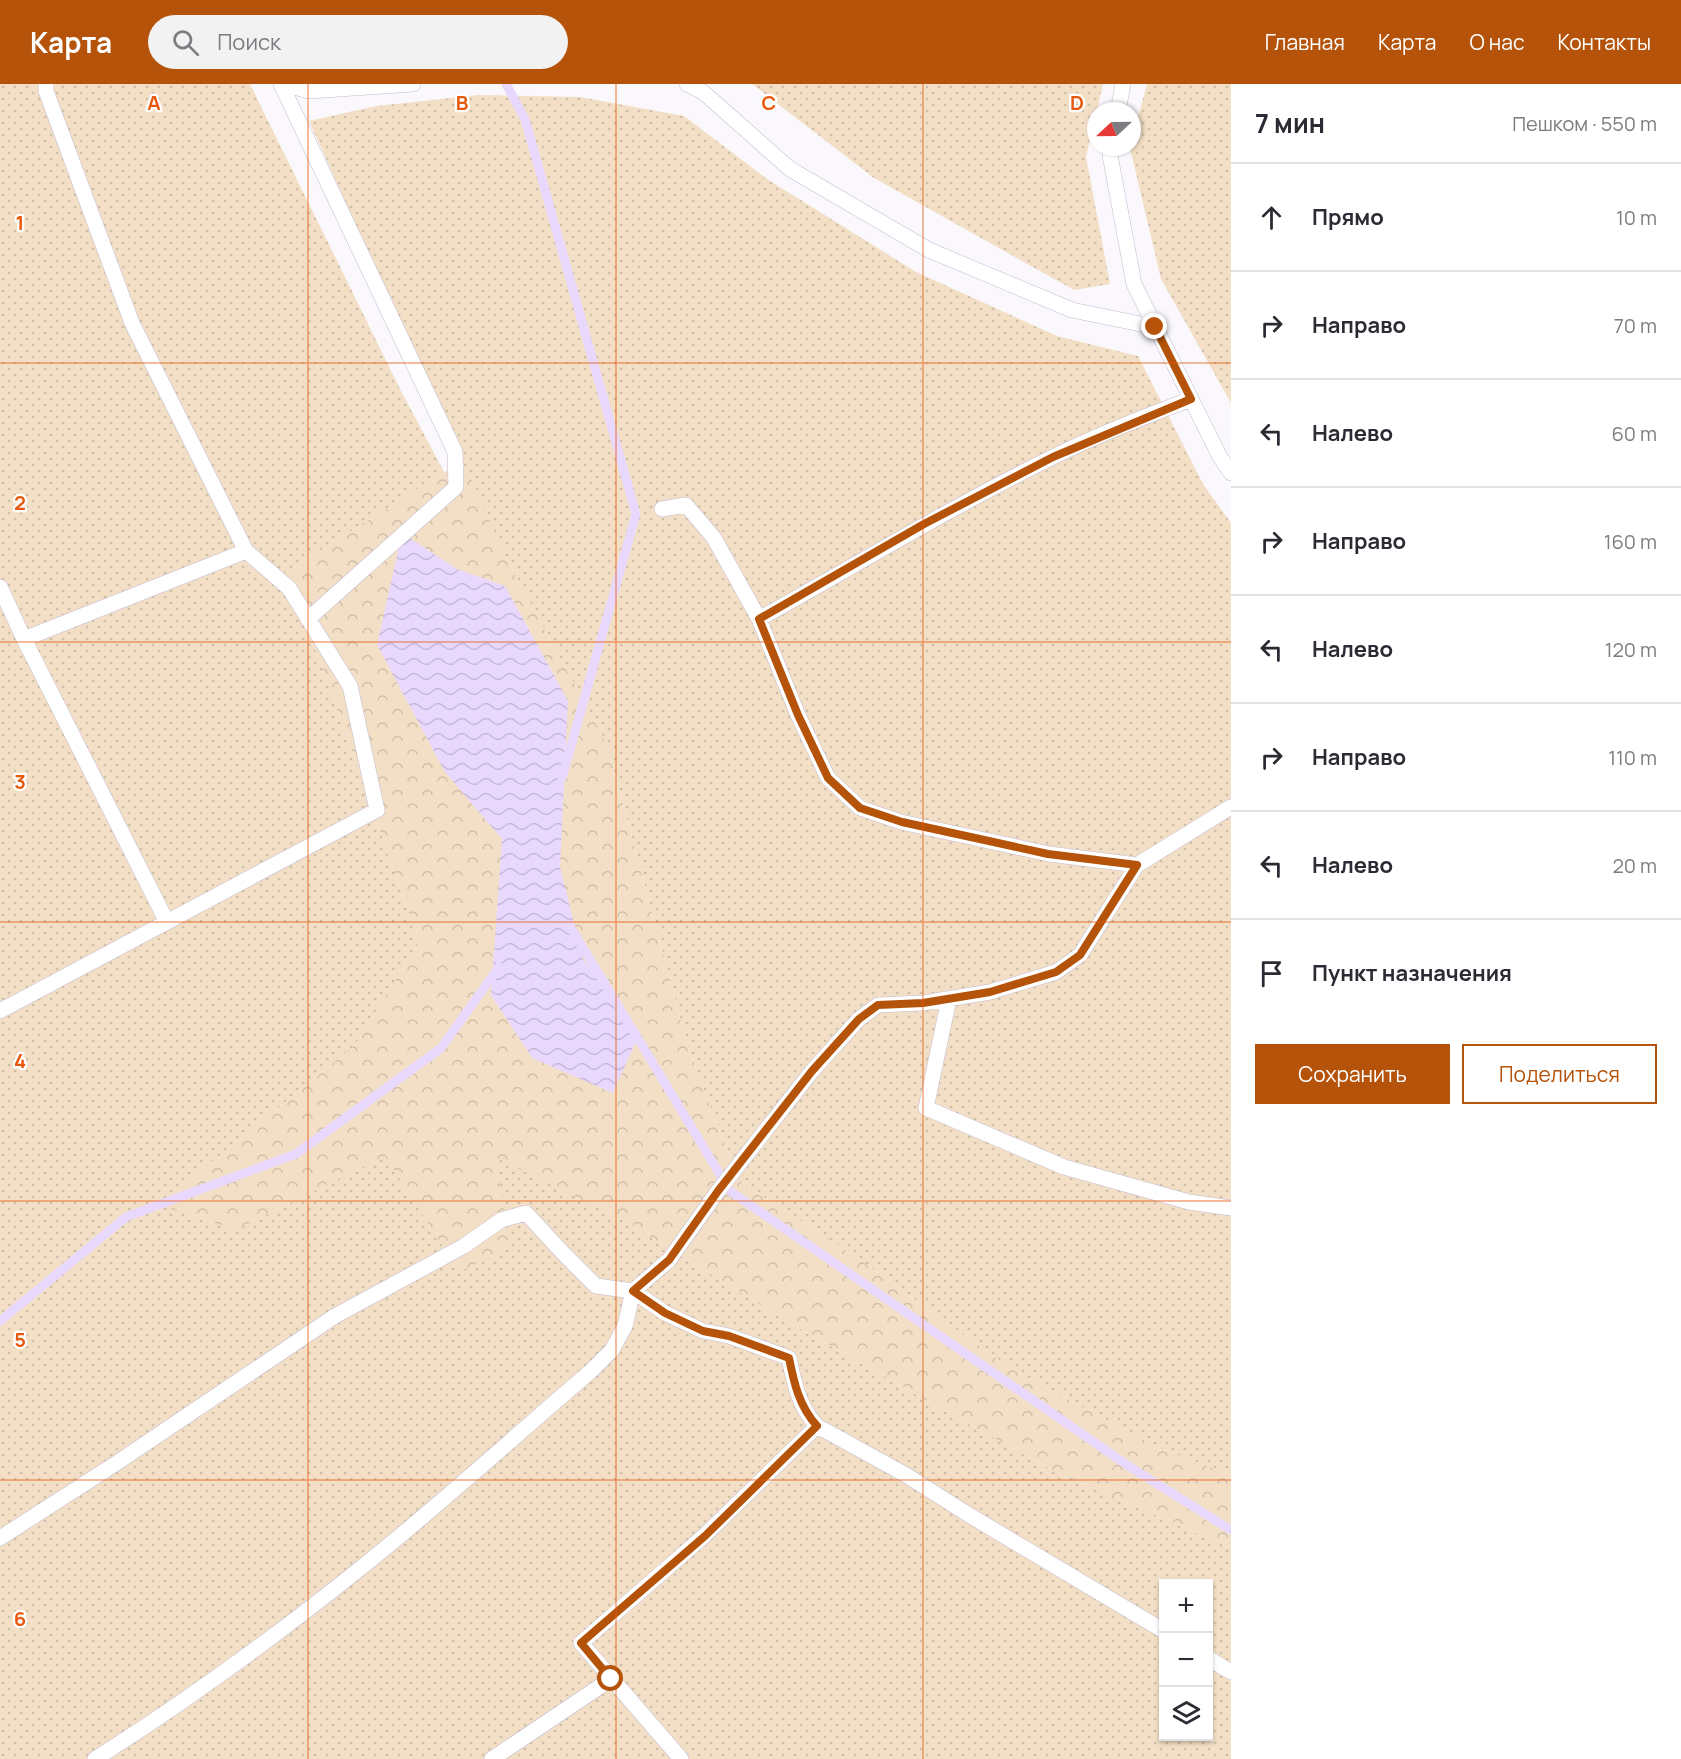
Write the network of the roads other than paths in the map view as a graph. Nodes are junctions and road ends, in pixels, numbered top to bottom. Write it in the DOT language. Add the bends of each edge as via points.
graph roads {
  1 [pos="46,84"];
  2 [pos="281,84"];
  3 [pos="413,84"];
  4 [pos="687,84"];
  5 [pos="1123,84"];
  6 [pos="1120,102"];
  7 [pos="1110,156"];
  8 [pos="1155,327"];
  9 [pos="1191,399"];
  10 [pos="1231,473"];
  11 [pos="662,509"];
  12 [pos="246,551"];
  13 [pos="0,587"];
  14 [pos="308,619"];
  15 [pos="759,619"];
  16 [pos="24,639"];
  17 [pos="1231,807"];
  18 [pos="1137,865"];
  19 [pos="167,922"];
  20 [pos="950,999"];
  21 [pos="0,1011"];
  22 [pos="1231,1208"];
  23 [pos="633,1291"];
  24 [pos="817,1426"];
  25 [pos="0,1538"];
  26 [pos="1159,1628"];
  27 [pos="1213,1661"];
  28 [pos="1231,1672"];
  29 [pos="611,1679"];
  30 [pos="95,1759"];
  31 [pos="492,1759"];
  32 [pos="681,1759"];
  1 -- 12 [label="lane" via="132,323"];
  2 -- 3 [label="lane" via="309,91"];
  2 -- 14 [label="lane" via="455,452 456,488"];
  4 -- 8 [label="lane" via="703,92 790,169 929,250 1071,310"];
  5 -- 6 [label="lane"];
  7 -- 8 [label="lane" via="1134,285"];
  8 -- 9 [label="lane"];
  9 -- 10 [label="lane"];
  9 -- 15 [label="lane" via="1053,457 924,524"];
  11 -- 15 [label="lane" via="686,506 714,538"];
  12 -- 14 [label="lane" via="289,588"];
  12 -- 16 [label="lane"];
  13 -- 16 [label="lane"];
  14 -- 19 [label="lane" via="350,686 377,810"];
  15 -- 18 [label="lane" via="828,778 860,808 902,822 1048,854"];
  16 -- 19 [label="lane"];
  17 -- 18 [label="lane"];
  18 -- 20 [label="lane" via="1104,920 1072,961 1056,972 990,992"];
  19 -- 21 [label="lane"];
  20 -- 22 [label="lane" via="926,1108 1064,1167 1189,1202"];
  20 -- 23 [label="lane" via="878,1005 859,1019 812,1071 669,1260"];
  23 -- 24 [label="lane" via="665,1313 703,1331 729,1336 789,1358 806,1414"];
  23 -- 25 [label="lane" via="597,1286 526,1213 501,1220 464,1246 335,1316"];
  23 -- 30 [label="lane" via="625,1326 612,1350 591,1371 298,1618 219,1677"];
  24 -- 26 [label="lane" via="906,1475"];
  24 -- 29 [label="lane" via="705,1536 581,1643"];
  27 -- 28 [label="lane"];
  29 -- 31 [label="lane"];
  29 -- 32 [label="lane"];
}
